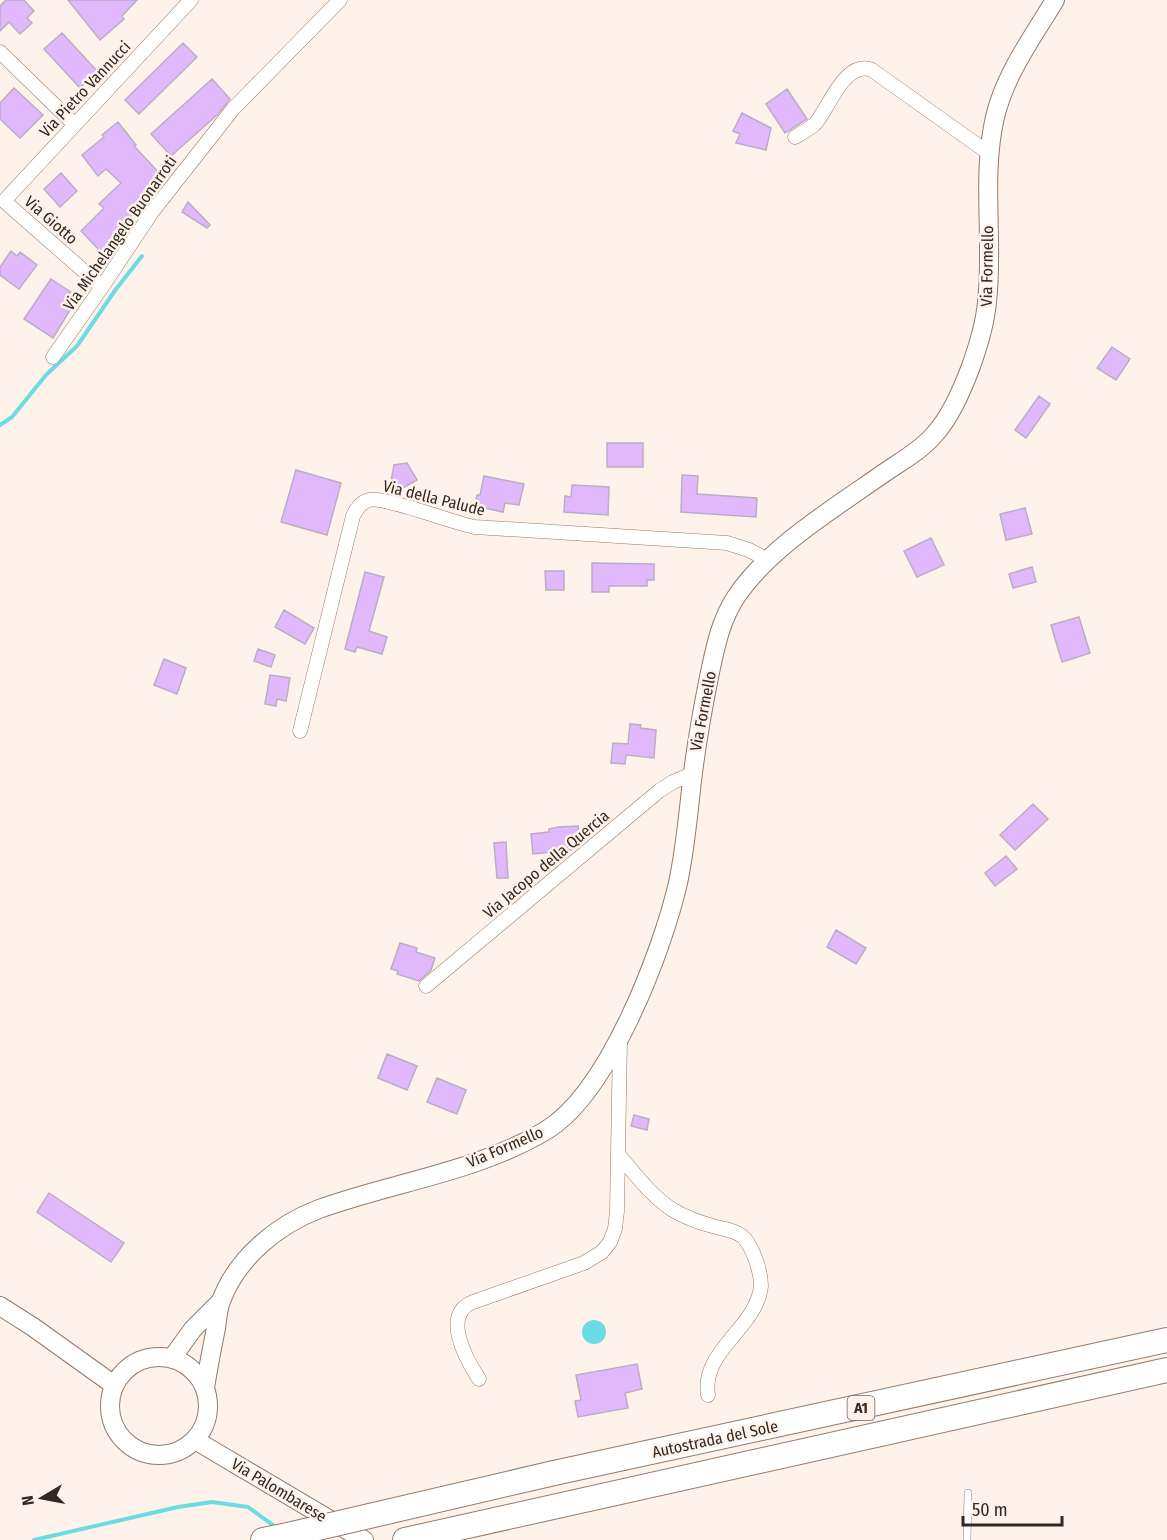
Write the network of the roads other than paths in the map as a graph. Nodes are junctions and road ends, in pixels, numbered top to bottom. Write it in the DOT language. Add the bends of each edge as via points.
graph roads {
  1 [pos="191,0"];
  2 [pos="340,0"];
  3 [pos="1055,0"];
  4 [pos="0,52"];
  5 [pos="74,124"];
  6 [pos="795,137"];
  7 [pos="990,154"];
  8 [pos="4,201"];
  9 [pos="102,287"];
  10 [pos="53,357"];
  11 [pos="768,560"];
  12 [pos="300,731"];
  13 [pos="692,774"];
  14 [pos="426,986"];
  15 [pos="620,1034"];
  16 [pos="618,1154"];
  17 [pos="220,1302"];
  18 [pos="0,1306"];
  19 [pos="1167,1340"];
  20 [pos="172,1358"];
  21 [pos="1167,1370"];
  22 [pos="479,1379"];
  23 [pos="114,1385"];
  24 [pos="205,1388"];
  25 [pos="708,1395"];
  26 [pos="195,1440"];
  27 [pos="968,1493"];
  28 [pos="263,1540"];
  29 [pos="364,1540"];
  30 [pos="405,1540"];
  31 [pos="967,1540"];
  1 -- 5 [label="street, Via Pietro Vannucci"];
  2 -- 9 [label="street, Via Michelangelo Buonarroti" via="232,109 152,212"];
  3 -- 7 [label="main road, Via Formello" via="1005,86 995,116"];
  4 -- 5 [label="street"];
  5 -- 8 [label="street, Via Pietro Vannucci"];
  6 -- 7 [label="street" via="815,123 850,75 866,68"];
  7 -- 11 [label="main road, Via Formello" via="986,312 971,366 950,410 926,443"];
  8 -- 9 [label="street, Via Giotto"];
  9 -- 10 [label="street, Via Michelangelo Buonarroti"];
  11 -- 12 [label="street, Via della Palude" via="727,543 476,527 382,500 368,500 359,505 353,516"];
  11 -- 13 [label="main road, Via Formello" via="737,595 720,629"];
  13 -- 14 [label="street, Via Jacopo della Quercia" via="658,791"];
  13 -- 15 [label="main road, Via Formello" via="683,858 671,910 645,982"];
  15 -- 16 [label="street"];
  15 -- 17 [label="main road, Via Formello" via="591,1087 554,1126 487,1158 337,1203 295,1220 250,1255"];
  16 -- 22 [label="street" via="616,1218 612,1238 602,1252 584,1263 469,1303 459,1312 460,1340"];
  16 -- 25 [label="street" via="673,1210 743,1237 759,1267 761,1286 757,1301 715,1361 708,1376"];
  17 -- 20 [label="main road"];
  17 -- 24 [label="main road"];
  18 -- 23 [label="main road"];
  19 -- 28 [label="highway, Autostrada del Sole / A1, bridge"];
  20 -- 23 [label="main road" via="138,1360"];
  20 -- 24 [label="main road" via="192,1369"];
  21 -- 30 [label="highway, Autostrada del Sole / A1"];
  23 -- 26 [label="main road" via="110,1415 115,1430 138,1451 168,1455"];
  24 -- 26 [label="main road" via="208,1410"];
  26 -- 29 [label="main road, Via Palombarese"];
  27 -- 31 [label="lane"];
}
